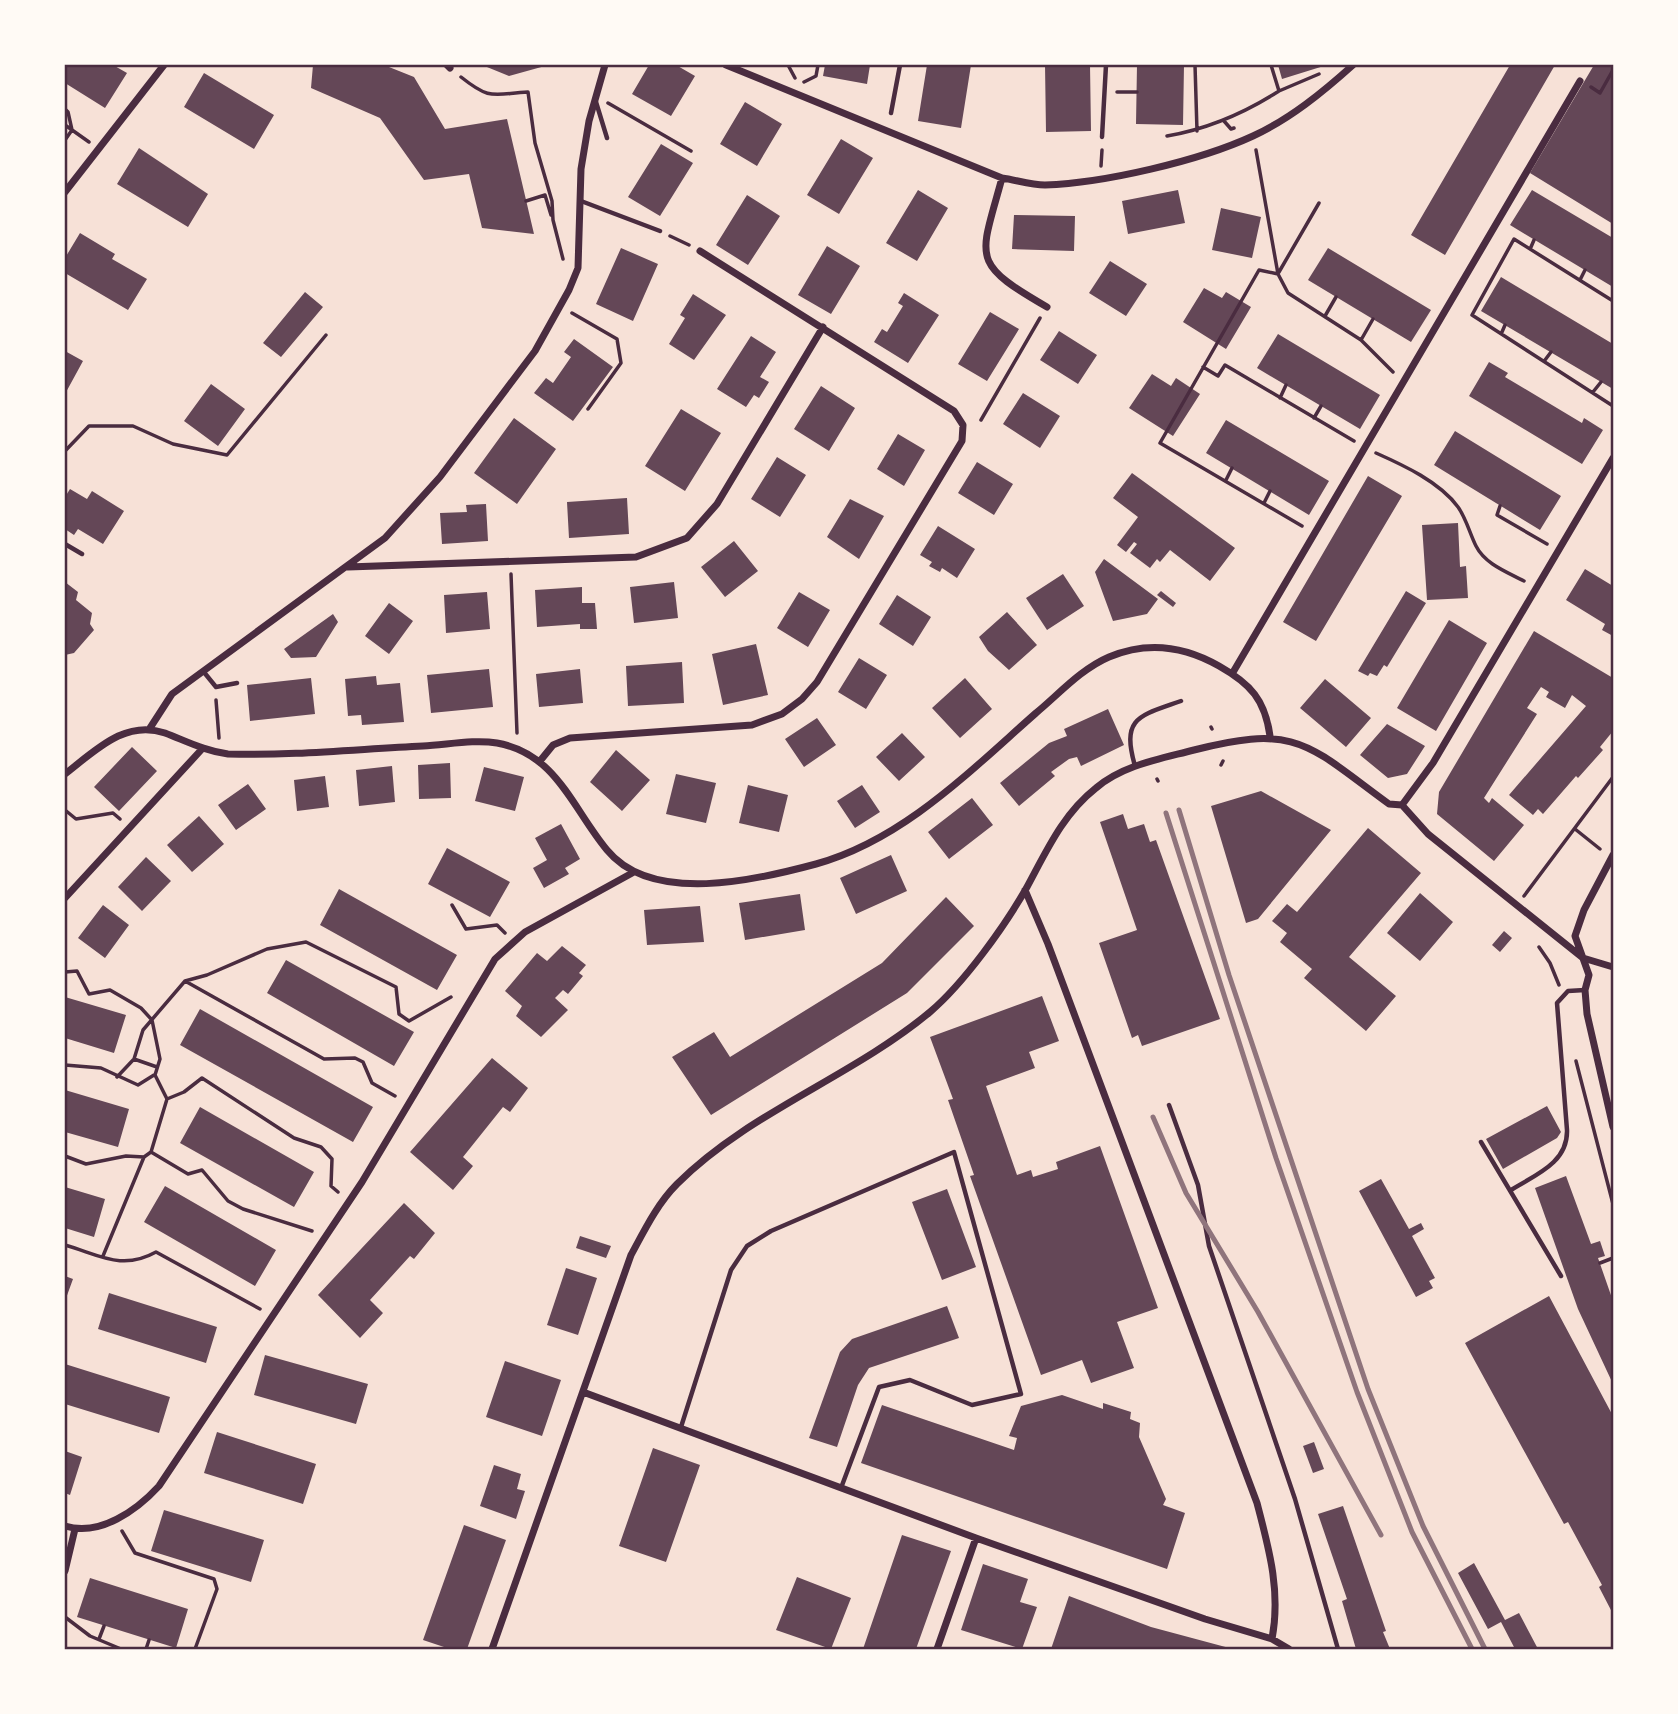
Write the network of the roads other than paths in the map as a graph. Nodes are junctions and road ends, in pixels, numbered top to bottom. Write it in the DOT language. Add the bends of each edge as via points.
graph roads {
  1 [pos="164,65"];
  2 [pos="606,65"];
  3 [pos="726,65"];
  4 [pos="900,65"];
  5 [pos="1106,65"];
  6 [pos="1353,65"];
  7 [pos="1580,81"];
  8 [pos="595,99"];
  9 [pos="891,113"];
  10 [pos="1102,137"];
  11 [pos="607,138"];
  12 [pos="1002,178"];
  13 [pos="65,192"];
  14 [pos="580,201"];
  15 [pos="660,230"];
  16 [pos="700,251"];
  17 [pos="1046,307"];
  18 [pos="823,327"];
  19 [pos="1613,458"];
  20 [pos="65,544"];
  21 [pos="82,554"];
  22 [pos="348,567"];
  23 [pos="203,671"];
  24 [pos="1232,674"];
  25 [pos="237,683"];
  26 [pos="1181,701"];
  27 [pos="150,728"];
  28 [pos="1270,737"];
  29 [pos="202,749"];
  30 [pos="540,761"];
  31 [pos="1135,766"];
  32 [pos="65,774"];
  33 [pos="1402,805"];
  34 [pos="1613,855"];
  35 [pos="634,872"];
  36 [pos="1025,890"];
  37 [pos="65,898"];
  38 [pos="1583,958"];
  39 [pos="1613,967"];
  40 [pos="1585,990"];
  41 [pos="1169,1105"];
  42 [pos="1613,1126"];
  43 [pos="1481,1142"];
  44 [pos="1511,1190"];
  45 [pos="1561,1276"];
  46 [pos="583,1392"];
  47 [pos="681,1427"];
  48 [pos="841,1488"];
  49 [pos="65,1526"];
  50 [pos="75,1529"];
  51 [pos="976,1538"];
  52 [pos="65,1572"];
  53 [pos="1272,1639"];
  54 [pos="492,1649"];
  55 [pos="937,1649"];
  56 [pos="1289,1649"];
  57 [pos="1338,1649"];
  1 -- 13 [label="street"];
  2 -- 8 [label="street"];
  3 -- 12 [label="street"];
  4 -- 9 [label="lane"];
  5 -- 10 [label="lane"];
  6 -- 12 [label="street" via="1328,88 1254,136 1101,178 1042,185"];
  7 -- 24 [label="street"];
  8 -- 11 [label="lane"];
  8 -- 14 [label="street" via="581,169"];
  12 -- 17 [label="street" via="987,231 990,267 1001,280"];
  14 -- 15 [label="lane"];
  14 -- 22 [label="street" via="578,268 535,351 440,477 385,538"];
  16 -- 18 [label="street"];
  18 -- 22 [label="street" via="717,504 687,538 636,557"];
  18 -- 30 [label="street" via="954,411 963,425 962,441 817,682 782,714 752,725 570,738 553,745"];
  19 -- 33 [label="street" via="1433,763"];
  20 -- 21 [label="lane"];
  22 -- 23 [label="street"];
  23 -- 25 [label="lane" via="216,687"];
  23 -- 27 [label="street" via="172,694"];
  24 -- 28 [label="street" via="1263,705"];
  24 -- 35 [label="street" via="1198,655 1171,647 1109,657 1089,668 948,790 863,847 818,864 729,883 689,884"];
  26 -- 31 [label="lane" via="1148,713 1131,729 1128,741"];
  27 -- 29 [label="street"];
  27 -- 32 [label="street" via="116,736"];
  28 -- 31 [label="street" via="1246,738"];
  28 -- 33 [label="street" via="1309,746 1389,804"];
  29 -- 30 [label="street" via="240,754 495,743"];
  29 -- 37 [label="street"];
  30 -- 35 [label="street" via="558,777 608,852"];
  31 -- 36 [label="street" via="1097,786 1073,808"];
  33 -- 38 [label="street" via="1428,834"];
  34 -- 38 [label="street" via="1575,936"];
  35 -- 50 [label="street" via="525,932 495,959 362,1182 159,1486 127,1514"];
  36 -- 46 [label="street" via="984,950 931,1011 890,1042 738,1136 676,1185 655,1211 631,1255"];
  36 -- 53 [label="street" via="1257,1503 1275,1570"];
  38 -- 39 [label="street"];
  38 -- 40 [label="street" via="1589,975"];
  40 -- 42 [label="street"];
  40 -- 44 [label="lane" via="1568,991 1556,1010 1567,1141 1560,1158"];
  41 -- 57 [label="lane" via="1198,1185 1209,1246 1295,1499"];
  43 -- 44 [label="lane"];
  44 -- 45 [label="lane"];
  46 -- 47 [label="street"];
  46 -- 54 [label="street"];
  47 -- 48 [label="street"];
  47 -- 48 [label="lane" via="731,1269 747,1246 771,1231 954,1152 1021,1394 972,1405 910,1380 879,1387"];
  48 -- 51 [label="street"];
  49 -- 50 [label="street"];
  50 -- 52 [label="street"];
  51 -- 53 [label="street"];
  51 -- 55 [label="street"];
  53 -- 56 [label="street"];
}
